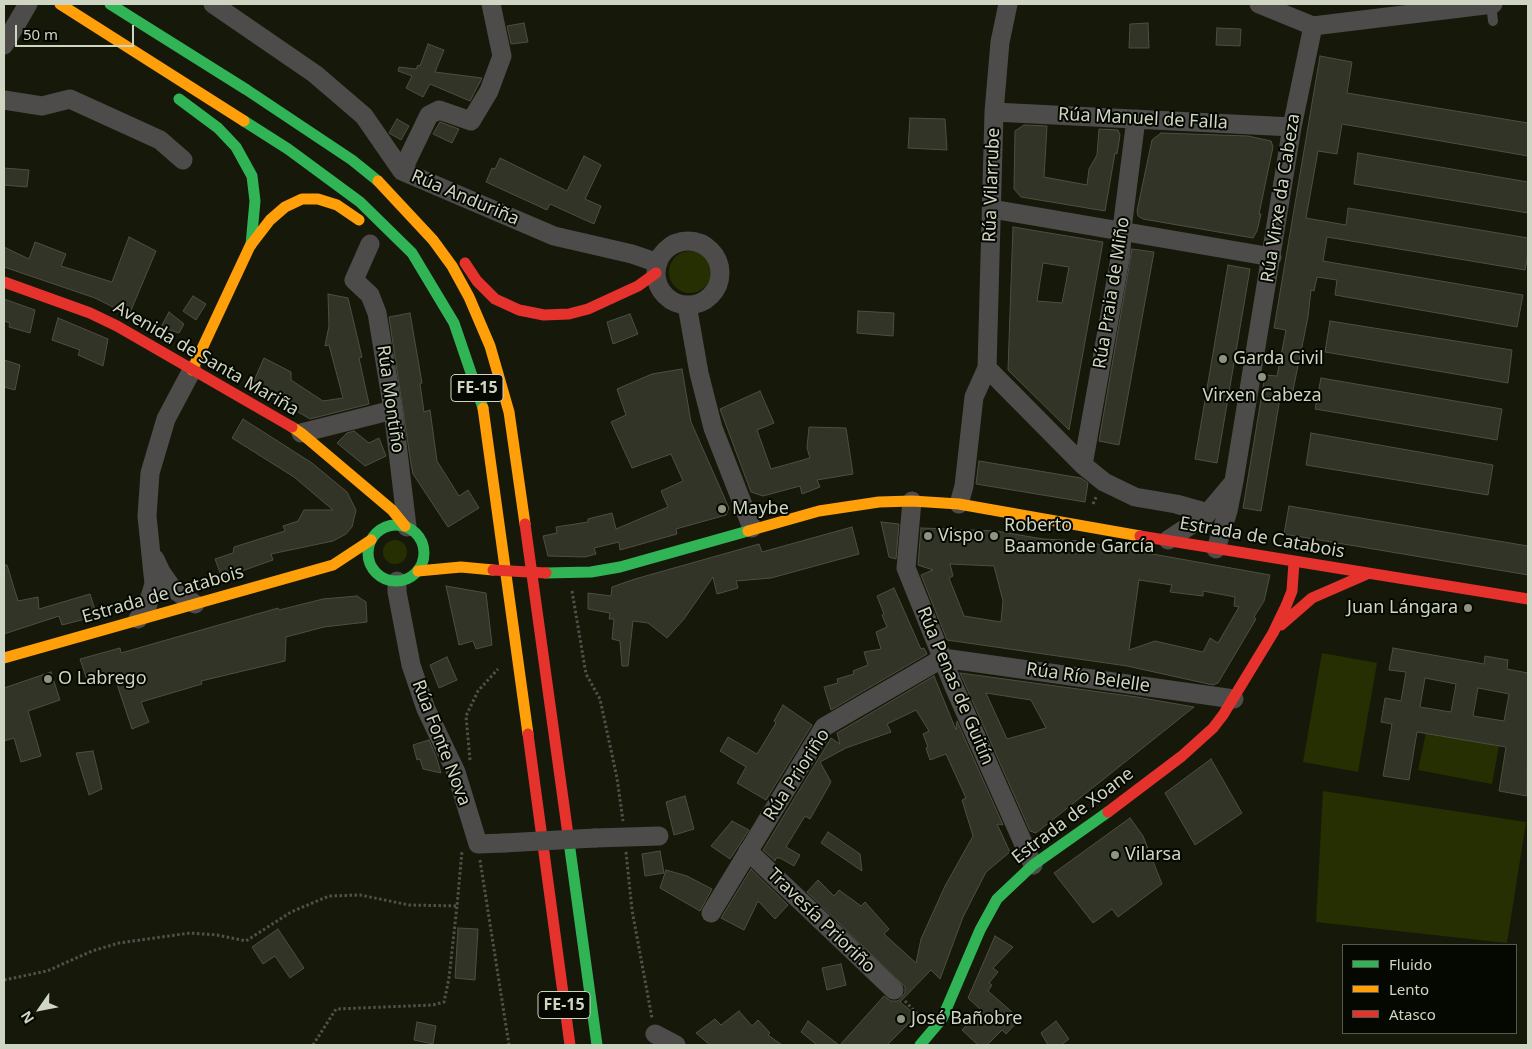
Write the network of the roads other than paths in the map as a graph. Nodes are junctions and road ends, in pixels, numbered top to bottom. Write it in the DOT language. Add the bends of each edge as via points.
graph roads {
  1 [pos="28,4"];
  2 [pos="48,4"];
  3 [pos="60,4"];
  4 [pos="110,4"];
  5 [pos="213,4"];
  6 [pos="491,4"];
  7 [pos="1008,4"];
  8 [pos="1259,4"];
  9 [pos="1492,10"];
  10 [pos="1312,26"];
  11 [pos="4,45"];
  12 [pos="123,59"];
  13 [pos="247,90"];
  14 [pos="167,91"];
  15 [pos="4,100"];
  16 [pos="994,112"];
  17 [pos="1136,120"];
  18 [pos="1292,127"];
  19 [pos="183,160"];
  20 [pos="402,171"];
  21 [pos="412,200"];
  22 [pos="992,209"];
  23 [pos="1122,230"];
  24 [pos="370,244"];
  25 [pos="250,246"];
  26 [pos="389,247"];
  27 [pos="457,252"];
  28 [pos="1272,257"];
  29 [pos="657,268"];
  30 [pos="410,273"];
  31 [pos="4,282"];
  32 [pos="687,305"];
  33 [pos="987,368"];
  34 [pos="192,370"];
  35 [pos="481,400"];
  36 [pos="393,410"];
  37 [pos="301,433"];
  38 [pos="1083,465"];
  39 [pos="1234,481"];
  40 [pos="373,496"];
  41 [pos="912,501"];
  42 [pos="959,504"];
  43 [pos="1206,515"];
  44 [pos="406,526"];
  45 [pos="752,528"];
  46 [pos="372,538"];
  47 [pos="1168,540"];
  48 [pos="424,549"];
  49 [pos="1216,549"];
  50 [pos="152,551"];
  51 [pos="1294,562"];
  52 [pos="333,566"];
  53 [pos="1318,566"];
  54 [pos="461,567"];
  55 [pos="418,571"];
  56 [pos="377,574"];
  57 [pos="1368,574"];
  58 [pos="398,581"];
  59 [pos="1312,598"];
  60 [pos="1528,599"];
  61 [pos="195,604"];
  62 [pos="138,619"];
  63 [pos="1273,633"];
  64 [pos="4,658"];
  65 [pos="943,658"];
  66 [pos="1234,699"];
  67 [pos="659,836"];
  68 [pos="748,851"];
  69 [pos="1033,865"];
  70 [pos="711,913"];
  71 [pos="894,990"];
  72 [pos="655,1034"];
  73 [pos="927,1038"];
  74 [pos="570,1045"];
  75 [pos="597,1045"];
  76 [pos="676,1045"];
  77 [pos="938,1045"];
  1 -- 11 [label="street"];
  2 -- 12 [label="main road"];
  3 -- 35 [label="main road, FE-15" via="288,149 385,224 412,253 454,323"];
  4 -- 13 [label="main road, FE-15"];
  5 -- 20 [label="street, Rúa Anduriña" via="315,74 364,116"];
  6 -- 20 [label="street" via="502,56 489,90 471,121 439,110 429,115"];
  7 -- 16 [label="street, Rúa Vilarrube" via="1000,42"];
  8 -- 10 [label="street"];
  9 -- 10 [label="street"];
  10 -- 18 [label="street, Rúa Virxe da Cabeza"];
  13 -- 21 [label="main road" via="351,150"];
  13 -- 75 [label="main road, FE-15" via="352,160 406,210 452,266 490,346 509,412"];
  14 -- 25 [label="main road" via="218,128 244,161 252,176 255,200"];
  15 -- 19 [label="street" via="42,106 70,99 160,140"];
  16 -- 17 [label="street, Rúa Manuel de Falla"];
  16 -- 22 [label="street, Rúa Vilarrube"];
  17 -- 18 [label="street, Rúa Manuel de Falla"];
  17 -- 23 [label="street, Rúa Praia de Miño"];
  18 -- 28 [label="street, Rúa Virxe da Cabeza"];
  20 -- 29 [label="street, Rúa Anduriña" via="554,236 632,254"];
  22 -- 23 [label="street"];
  22 -- 33 [label="street, Rúa Vilarrube"];
  23 -- 28 [label="street"];
  23 -- 38 [label="street, Rúa Praia de Miño" via="1121,253"];
  24 -- 36 [label="street, Rúa Montiño" via="354,280 370,295 377,313"];
  25 -- 26 [label="main road" via="284,207 302,199 318,199 337,205 358,219"];
  25 -- 34 [label="main road"];
  27 -- 29 [label="main road" via="477,281 495,299 519,310 544,314 570,314 588,309 638,286"];
  28 -- 39 [label="street, Rúa Virxe da Cabeza"];
  29 -- 32 [label="street" via="662,291 677,303"];
  29 -- 32 [label="street" via="670,247 680,242 701,244 717,258 720,269 715,290 703,301"];
  30 -- 35 [label="main road" via="427,295"];
  31 -- 34 [label="main road, Avenida de Santa Mariña" via="90,313"];
  32 -- 45 [label="street" via="712,428"];
  33 -- 38 [label="street"];
  33 -- 42 [label="street, Rúa Vilarrube" via="974,397"];
  34 -- 37 [label="main road, Avenida de Santa Mariña"];
  34 -- 50 [label="street" via="166,419 150,472 147,516"];
  35 -- 74 [label="main road, FE-15"];
  36 -- 37 [label="street"];
  36 -- 44 [label="street, Rúa Montiño"];
  37 -- 40 [label="main road, Avenida de Santa Mariña"];
  38 -- 43 [label="street" via="1104,482 1135,497 1185,506"];
  39 -- 43 [label="street"];
  39 -- 49 [label="street, Rúa Virxe da Cabeza"];
  40 -- 44 [label="main road, Avenida de Santa Mariña"];
  40 -- 46 [label="main road" via="377,521"];
  41 -- 42 [label="main road, Estrada de Catabois"];
  41 -- 45 [label="main road, Estrada de Catabois" via="879,502 819,511"];
  41 -- 65 [label="street, Rúa Penas de Guitín" via="906,568"];
  42 -- 47 [label="main road, Estrada de Catabois"];
  43 -- 47 [label="street"];
  44 -- 46 [label="main road" via="394,524 384,527"];
  44 -- 48 [label="main road" via="420,537"];
  45 -- 54 [label="main road, Estrada de Catabois, bridge" via="630,564 591,572 569,574"];
  46 -- 52 [label="main road, Estrada de Catabois"];
  46 -- 56 [label="main road" via="368,552 370,564"];
  47 -- 49 [label="main road, Estrada de Catabois"];
  48 -- 54 [label="main road, Estrada de Catabois"];
  48 -- 55 [label="main road"];
  49 -- 51 [label="main road, Estrada de Catabois"];
  50 -- 61 [label="street" via="173,589"];
  50 -- 62 [label="street" via="152,596"];
  51 -- 53 [label="main road, Estrada de Catabois"];
  51 -- 63 [label="main road" via="1292,591"];
  52 -- 56 [label="main road, Estrada de Catabois"];
  52 -- 61 [label="main road, Estrada de Catabois"];
  53 -- 57 [label="main road, Estrada de Catabois"];
  53 -- 59 [label="main road" via="1320,578"];
  54 -- 55 [label="main road, Estrada de Catabois"];
  55 -- 58 [label="main road"];
  56 -- 58 [label="main road" via="386,580"];
  57 -- 59 [label="main road"];
  57 -- 60 [label="main road, Estrada de Catabois"];
  58 -- 67 [label="street, Rúa Fonte Nova, bridge" via="397,592 411,665 426,709 456,772 470,843"];
  59 -- 63 [label="main road"];
  61 -- 62 [label="main road, Estrada de Catabois"];
  62 -- 64 [label="main road, Estrada de Catabois"];
  63 -- 66 [label="main road, Estrada de Xoane"];
  65 -- 66 [label="street, Rúa Río Belelle"];
  65 -- 68 [label="street, Rúa Prioriño" via="824,727"];
  65 -- 69 [label="street, Rúa Penas de Guitín"];
  66 -- 69 [label="main road, Estrada de Xoane" via="1213,728 1182,756"];
  68 -- 70 [label="street, Rúa Prioriño"];
  68 -- 71 [label="street, Travesía Prioriño"];
  69 -- 73 [label="main road, Estrada de Xoane" via="997,899 988,913 950,1004"];
  72 -- 76 [label="street"];
  73 -- 77 [label="lane"];
}
